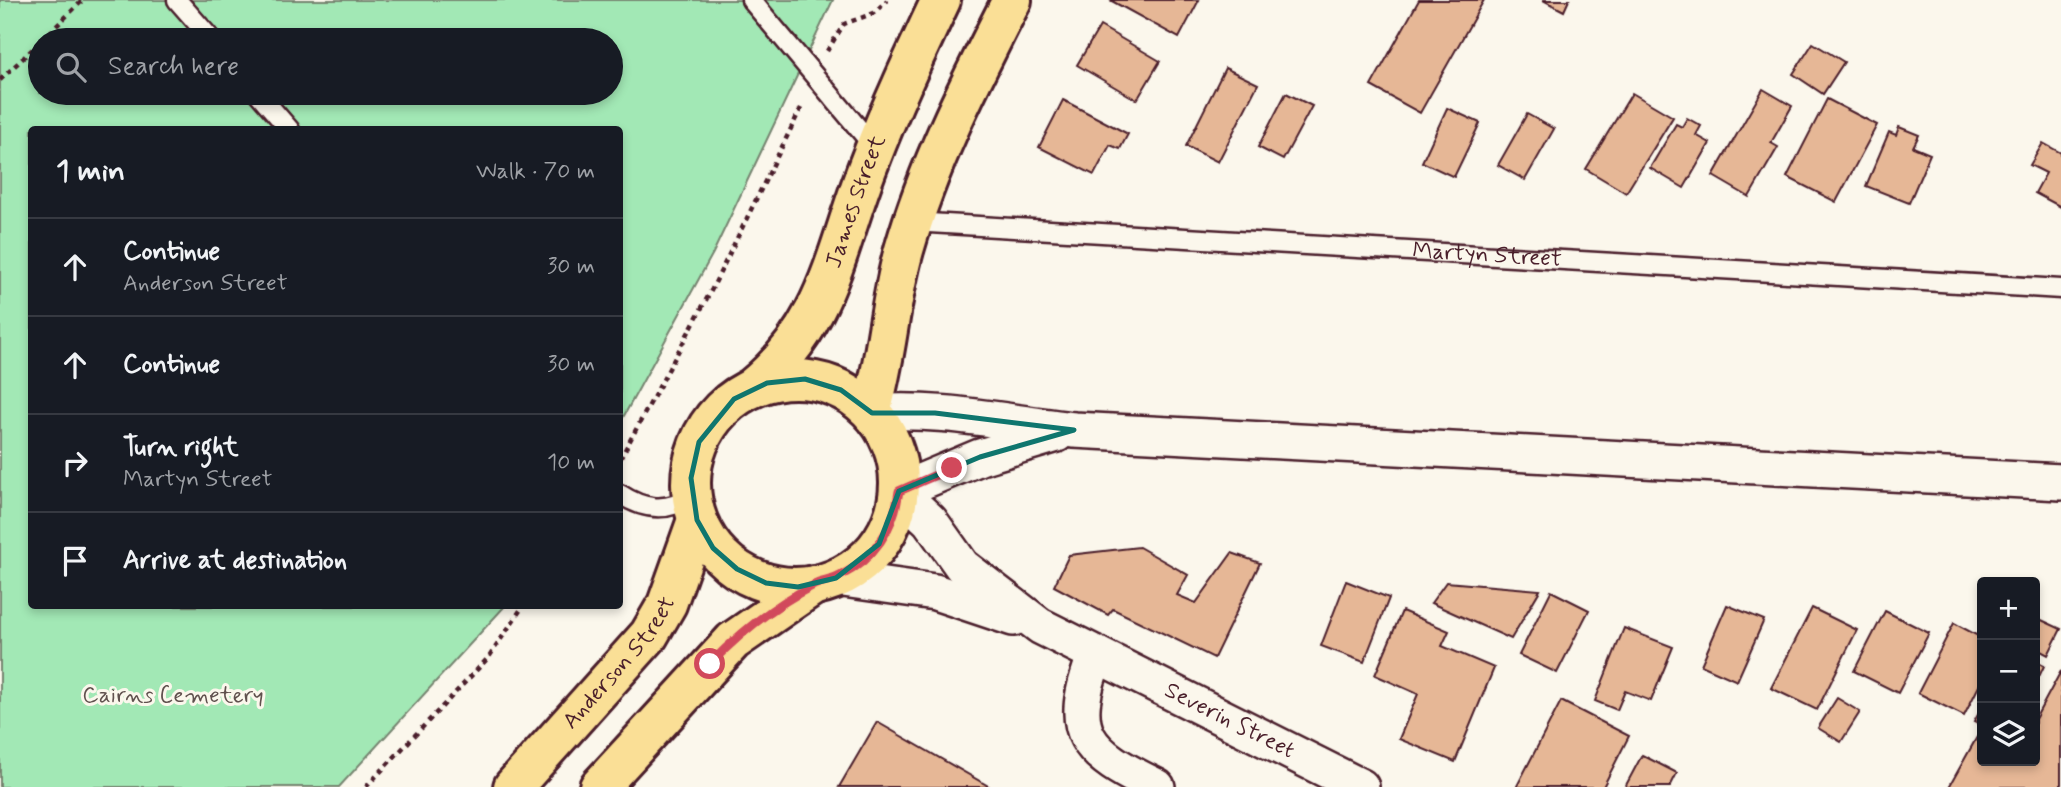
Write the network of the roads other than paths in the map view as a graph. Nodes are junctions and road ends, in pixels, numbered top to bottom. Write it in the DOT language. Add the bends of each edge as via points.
graph roads {
  1 [pos="177,0"];
  2 [pos="751,0"];
  3 [pos="941,0"];
  4 [pos="1012,0"];
  5 [pos="202,28"];
  6 [pos="268,105"];
  7 [pos="287,126"];
  8 [pos="875,148"];
  9 [pos="912,222"];
  10 [pos="2061,289"];
  11 [pos="750,390"];
  12 [pos="872,412"];
  13 [pos="1074,430"];
  14 [pos="2061,482"];
  15 [pos="899,491"];
  16 [pos="623,496"];
  17 [pos="695,508"];
  18 [pos="825,582"];
  19 [pos="1040,626"];
  20 [pos="1096,654"];
  21 [pos="513,787"];
  22 [pos="599,787"];
  23 [pos="1157,787"];
  24 [pos="1362,787"];
  1 -- 5 [label="lane"];
  2 -- 8 [label="lane"];
  3 -- 8 [label="main road, James Street"];
  4 -- 9 [label="main road" via="948,132"];
  6 -- 7 [label="lane"];
  8 -- 11 [label="main road, James Street" via="817,310 788,353"];
  9 -- 10 [label="lane, Martyn Street"];
  9 -- 12 [label="main road" via="895,281"];
  11 -- 12 [label="main road" via="767,383 805,379 841,390"];
  11 -- 17 [label="main road" via="720,411 699,442 691,478"];
  12 -- 13 [label="street" via="923,412"];
  12 -- 15 [label="main road" via="894,449"];
  13 -- 14 [label="street"];
  13 -- 15 [label="street" via="980,457"];
  15 -- 18 [label="main road" via="879,544 860,564"];
  15 -- 19 [label="street, Severin Street" via="930,521 962,566"];
  16 -- 17 [label="lane" via="644,506"];
  17 -- 18 [label="main road" via="713,548 737,569 766,583 798,587"];
  17 -- 21 [label="main road, Anderson Street" via="667,604 649,635"];
  18 -- 19 [label="street, Severin Street" via="935,592"];
  18 -- 22 [label="main road" via="733,641"];
  19 -- 20 [label="street, Severin Street"];
  20 -- 23 [label="street" via="1081,704 1088,738 1110,763"];
  20 -- 24 [label="street, Severin Street"];
}
